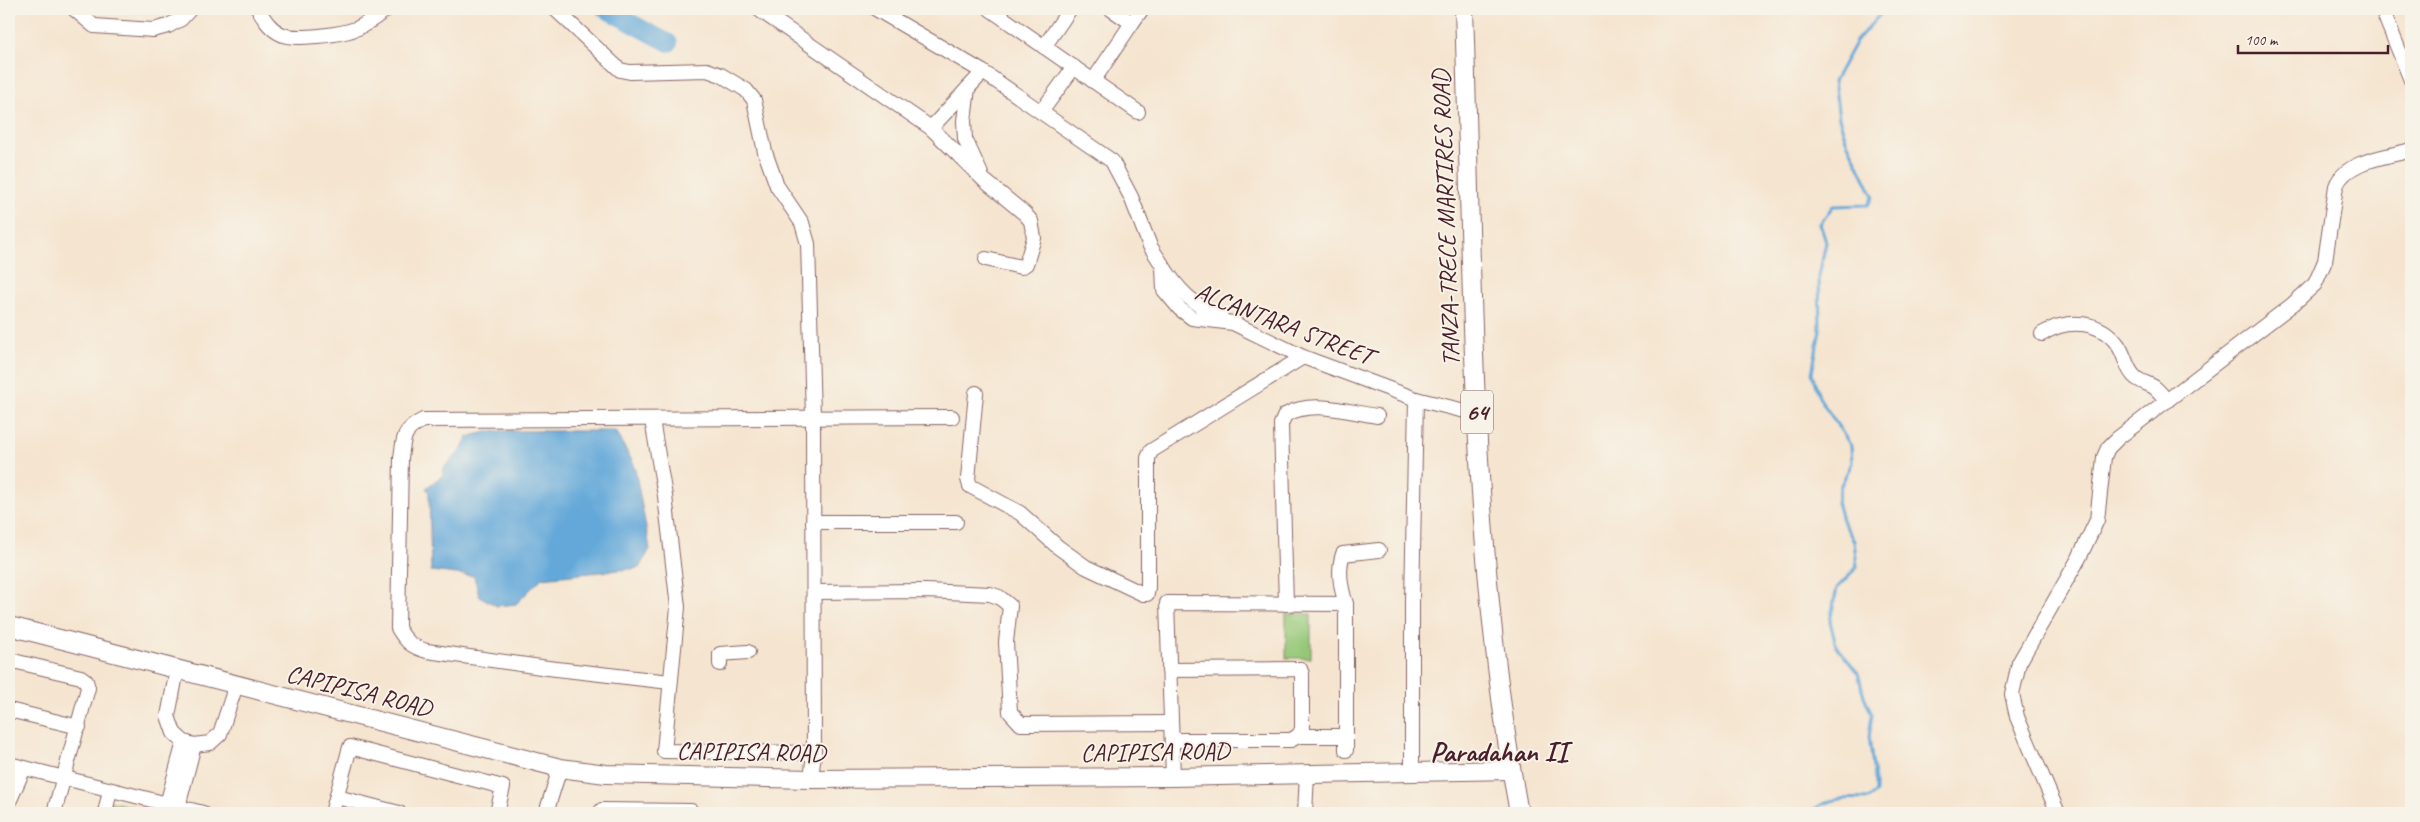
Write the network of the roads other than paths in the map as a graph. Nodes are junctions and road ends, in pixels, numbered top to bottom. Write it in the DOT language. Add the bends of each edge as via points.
graph roads {
  1 [pos="74,9"];
  2 [pos="190,9"];
  3 [pos="258,9"];
  4 [pos="388,9"];
  5 [pos="555,9"];
  6 [pos="758,9"];
  7 [pos="990,9"];
  8 [pos="1070,9"];
  9 [pos="1111,9"];
  10 [pos="1142,9"];
  11 [pos="1464,9"];
  12 [pos="2382,9"];
  13 [pos="879,11"];
  14 [pos="1132,23"];
  15 [pos="1044,47"];
  16 [pos="1074,67"];
  17 [pos="983,72"];
  18 [pos="2411,80"];
  19 [pos="1093,81"];
  20 [pos="968,88"];
  21 [pos="1041,112"];
  22 [pos="1138,112"];
  23 [pos="931,128"];
  24 [pos="2411,150"];
  25 [pos="985,181"];
  26 [pos="986,259"];
  27 [pos="2042,334"];
  28 [pos="1303,357"];
  29 [pos="976,393"];
  30 [pos="1416,399"];
  31 [pos="2167,401"];
  32 [pos="1477,414"];
  33 [pos="813,416"];
  34 [pos="1377,416"];
  35 [pos="952,417"];
  36 [pos="652,420"];
  37 [pos="813,522"];
  38 [pos="956,522"];
  39 [pos="1379,550"];
  40 [pos="814,592"];
  41 [pos="1286,604"];
  42 [pos="1346,604"];
  43 [pos="9,626"];
  44 [pos="748,652"];
  45 [pos="9,660"];
  46 [pos="720,664"];
  47 [pos="177,670"];
  48 [pos="1169,670"];
  49 [pos="670,682"];
  50 [pos="236,685"];
  51 [pos="9,710"];
  52 [pos="1171,723"];
  53 [pos="78,727"];
  54 [pos="1298,736"];
  55 [pos="1346,736"];
  56 [pos="1172,740"];
  57 [pos="189,744"];
  58 [pos="1346,750"];
  59 [pos="814,754"];
  60 [pos="9,764"];
  61 [pos="24,768"];
  62 [pos="560,768"];
  63 [pos="1511,770"];
  64 [pos="1412,772"];
  65 [pos="1307,774"];
  66 [pos="1173,777"];
  67 [pos="65,778"];
  68 [pos="811,779"];
  69 [pos="110,790"];
  70 [pos="337,797"];
  71 [pos="9,802"];
  72 [pos="173,806"];
  73 [pos="54,813"];
  74 [pos="105,813"];
  75 [pos="202,813"];
  76 [pos="332,813"];
  77 [pos="399,813"];
  78 [pos="497,813"];
  79 [pos="546,813"];
  80 [pos="600,813"];
  81 [pos="692,813"];
  82 [pos="1305,813"];
  83 [pos="1519,813"];
  84 [pos="2058,813"];
  1 -- 2 [label="street" via="94,26 153,30 168,26"];
  3 -- 4 [label="street" via="274,30 284,36 302,37 360,27"];
  5 -- 33 [label="street" via="620,70 707,70 746,90 754,100 765,152 777,186 802,223 808,244"];
  6 -- 23 [label="street"];
  7 -- 15 [label="street"];
  8 -- 15 [label="street"];
  9 -- 14 [label="street"];
  10 -- 14 [label="street"];
  11 -- 32 [label="main road, TANZA-TRECE MARTIRES ROAD / 64"];
  12 -- 18 [label="street"];
  13 -- 17 [label="street, ALCANTARA STREET"];
  14 -- 19 [label="street"];
  15 -- 16 [label="street"];
  16 -- 19 [label="street"];
  16 -- 21 [label="street"];
  17 -- 20 [label="street"];
  17 -- 21 [label="street, ALCANTARA STREET"];
  19 -- 22 [label="street"];
  20 -- 23 [label="street"];
  20 -- 25 [label="street" via="965,139"];
  21 -- 28 [label="street, ALCANTARA STREET" via="1112,161 1131,197 1150,246 1163,266 1164,290 1180,309 1192,318 1233,322"];
  23 -- 25 [label="street"];
  24 -- 31 [label="street" via="2356,166 2341,175 2336,186 2325,261 2315,284"];
  25 -- 26 [label="street" via="1025,214 1031,221 1034,238 1024,266"];
  27 -- 31 [label="street" via="2050,329 2091,324 2118,345 2130,372 2156,388"];
  28 -- 29 [label="street" via="1151,451 1148,458 1148,594 1121,586 1086,567 1058,548 1020,513 970,486"];
  28 -- 30 [label="street, ALCANTARA STREET"];
  30 -- 32 [label="street, ALCANTARA STREET"];
  30 -- 64 [label="street"];
  31 -- 84 [label="street" via="2108,448 2104,457 2097,520 2079,558 2018,663 2012,694 2017,717"];
  32 -- 63 [label="main road, TANZA-TRECE MARTIRES ROAD / 64" via="1493,643"];
  33 -- 35 [label="street"];
  33 -- 36 [label="street"];
  33 -- 37 [label="street"];
  34 -- 41 [label="street" via="1311,406 1296,408 1285,415 1281,424"];
  36 -- 49 [label="street" via="678,607"];
  36 -- 49 [label="street" via="422,420 410,427 404,434 400,458 398,628 414,648 427,651"];
  37 -- 38 [label="street"];
  37 -- 40 [label="street"];
  39 -- 42 [label="street" via="1343,554 1340,562 1341,590"];
  40 -- 52 [label="street" via="926,591 999,597 1010,606 1006,642 1010,712 1021,724"];
  40 -- 59 [label="street"];
  41 -- 42 [label="street"];
  41 -- 48 [label="street" via="1167,603"];
  42 -- 55 [label="street"];
  43 -- 47 [label="main road, CAPIPISA ROAD"];
  44 -- 46 [label="street" via="720,654"];
  45 -- 53 [label="street" via="81,677 86,681 88,688"];
  47 -- 50 [label="main road, CAPIPISA ROAD"];
  47 -- 57 [label="street" via="168,716 174,733"];
  48 -- 52 [label="street"];
  48 -- 54 [label="street" via="1300,669 1302,730"];
  49 -- 59 [label="street" via="664,751"];
  50 -- 57 [label="street" via="220,734 210,743"];
  50 -- 62 [label="main road, CAPIPISA ROAD"];
  51 -- 53 [label="street"];
  52 -- 56 [label="street"];
  53 -- 67 [label="street"];
  54 -- 55 [label="street"];
  54 -- 56 [label="street" via="1291,740"];
  55 -- 58 [label="street"];
  56 -- 66 [label="street"];
  57 -- 72 [label="street"];
  59 -- 68 [label="street"];
  60 -- 61 [label="street"];
  61 -- 67 [label="street"];
  61 -- 71 [label="street"];
  62 -- 68 [label="main road, CAPIPISA ROAD" via="606,774"];
  62 -- 79 [label="street"];
  63 -- 64 [label="main road, CAPIPISA ROAD"];
  63 -- 83 [label="main road, TANZA-TRECE MARTIRES ROAD / 64"];
  64 -- 65 [label="main road, CAPIPISA ROAD"];
  65 -- 66 [label="main road, CAPIPISA ROAD"];
  65 -- 82 [label="street"];
  66 -- 68 [label="main road, CAPIPISA ROAD"];
  67 -- 69 [label="street"];
  67 -- 73 [label="street"];
  69 -- 72 [label="street"];
  69 -- 74 [label="street"];
  70 -- 76 [label="street"];
  70 -- 77 [label="street"];
  70 -- 78 [label="street" via="350,747 503,787"];
  72 -- 75 [label="street"];
  80 -- 81 [label="street" via="602,810"];
}
